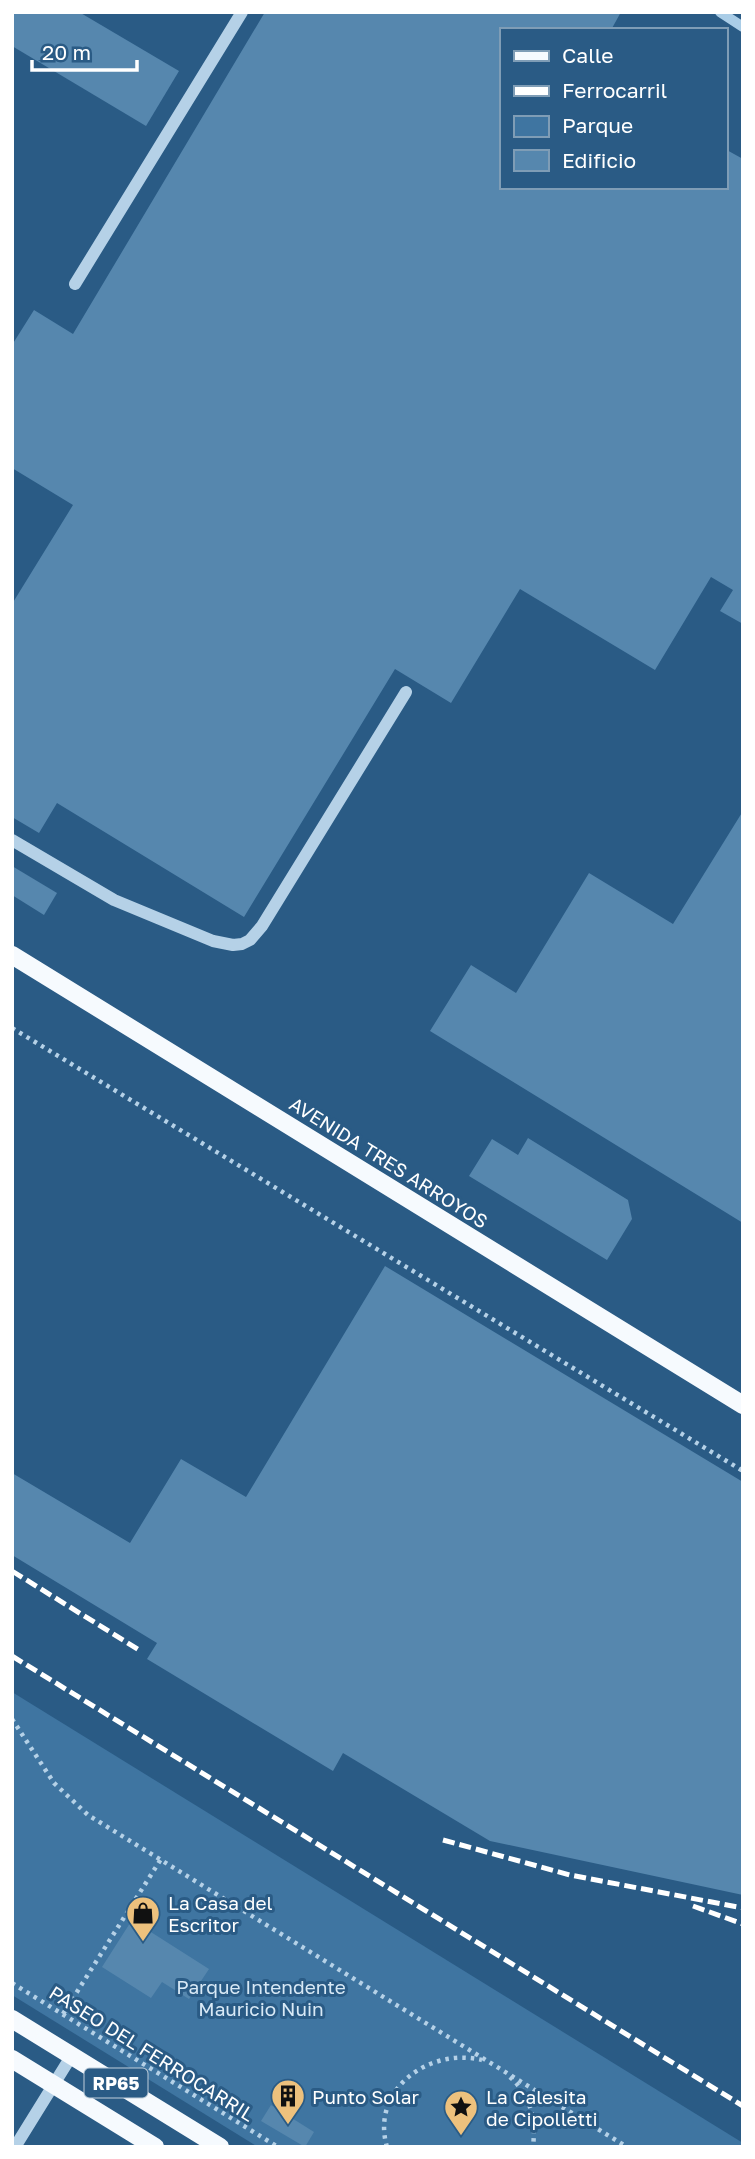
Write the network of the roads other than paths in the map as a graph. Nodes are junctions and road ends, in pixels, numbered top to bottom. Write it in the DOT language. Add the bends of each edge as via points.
graph roads {
  1 [pos="242,12"];
  2 [pos="75,284"];
  3 [pos="406,692"];
  4 [pos="12,840"];
  5 [pos="12,955"];
  6 [pos="743,1405"];
  7 [pos="12,2019"];
  8 [pos="72,2055"];
  9 [pos="12,2059"];
  10 [pos="54,2085"];
  11 [pos="15,2147"];
  12 [pos="155,2147"];
  13 [pos="220,2147"];
  1 -- 2 [label="street"];
  3 -- 4 [label="street" via="262,926 242,944 213,941 114,900"];
  5 -- 6 [label="main road, AVENIDA TRES ARROYOS"];
  7 -- 8 [label="main road, RP65"];
  8 -- 10 [label="street"];
  8 -- 13 [label="main road, RP65"];
  9 -- 10 [label="main road, RP65"];
  10 -- 11 [label="street"];
  10 -- 12 [label="main road, RP65"];
}
